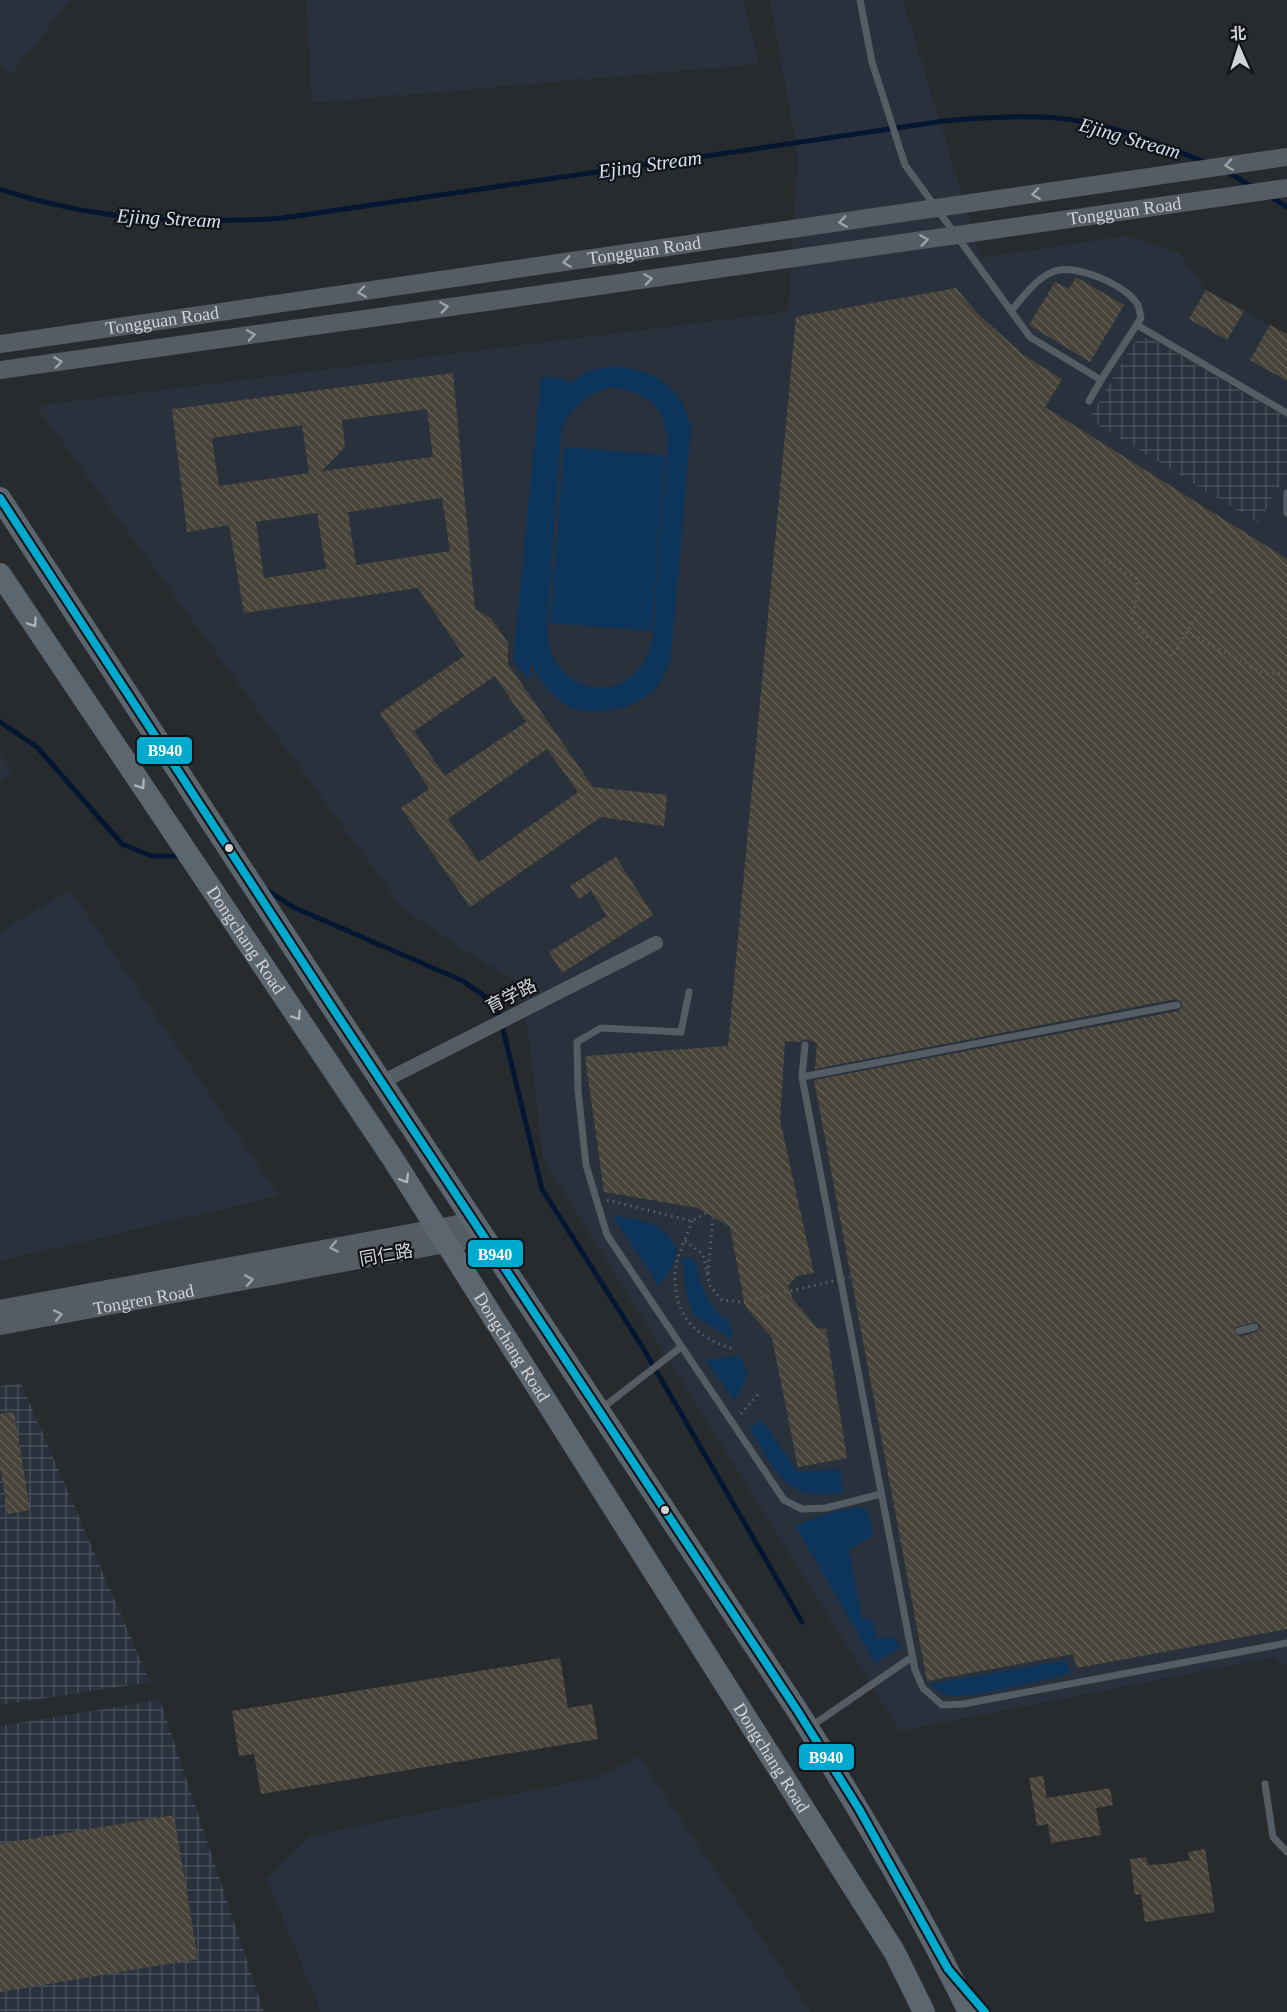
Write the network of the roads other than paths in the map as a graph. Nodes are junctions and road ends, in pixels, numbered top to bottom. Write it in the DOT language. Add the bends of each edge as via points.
graph roads {
  1 [pos="860,0"];
  2 [pos="1287,157"];
  3 [pos="1287,188"];
  4 [pos="1011,311"];
  5 [pos="1137,325"];
  6 [pos="0,344"];
  7 [pos="0,370"];
  8 [pos="1101,380"];
  9 [pos="1089,401"];
  10 [pos="1287,412"];
  11 [pos="1287,493"];
  12 [pos="0,498"];
  13 [pos="1287,513"];
  14 [pos="0,574"];
  15 [pos="656,943"];
  16 [pos="689,992"];
  17 [pos="1177,1005"];
  18 [pos="805,1045"];
  19 [pos="802,1077"];
  20 [pos="382,1082"];
  21 [pos="479,1229"];
  22 [pos="442,1237"];
  23 [pos="283,1265"];
  24 [pos="0,1309"];
  25 [pos="0,1326"];
  26 [pos="1255,1327"];
  27 [pos="1239,1331"];
  28 [pos="681,1347"];
  29 [pos="599,1410"];
  30 [pos="881,1494"];
  31 [pos="1287,1643"];
  32 [pos="912,1657"];
  33 [pos="809,1728"];
  34 [pos="1265,1784"];
  35 [pos="1287,1852"];
  36 [pos="948,1969"];
  37 [pos="904,1972"];
  38 [pos="906,2012"];
  39 [pos="924,2012"];
  40 [pos="969,2012"];
  41 [pos="985,2012"];
  1 -- 4 [label="lane" via="872,62 905,165"];
  2 -- 6 [label="street, Tongguan Road, one-way, bridge"];
  7 -- 3 [label="street, Tongguan Road, one-way, bridge"];
  4 -- 5 [label="lane" via="1038,281 1053,271 1071,267 1125,292 1137,304 1141,318"];
  4 -- 8 [label="lane" via="1030,337"];
  5 -- 8 [label="lane"];
  5 -- 10 [label="lane"];
  8 -- 9 [label="lane"];
  11 -- 13 [label="lane"];
  12 -- 20 [label="main road, Dongchang Road"];
  14 -- 22 [label="main road, Dongchang Road, one-way"];
  15 -- 20 [label="street, 育学路"];
  16 -- 28 [label="lane" via="681,1032 601,1028 577,1042 586,1165 607,1235"];
  17 -- 19 [label="lane"];
  18 -- 19 [label="lane"];
  19 -- 30 [label="lane"];
  20 -- 21 [label="main road, Dongchang Road"];
  21 -- 22 [label="street, 同仁路"];
  21 -- 29 [label="main road, Dongchang Road"];
  22 -- 23 [label="street, 同仁路"];
  22 -- 37 [label="main road, Dongchang Road"];
  23 -- 24 [label="street, Tongren Road"];
  25 -- 23 [label="street, Tongren Road, one-way"];
  26 -- 27 [label="lane"];
  28 -- 29 [label="lane"];
  28 -- 30 [label="lane" via="784,1500 802,1509 826,1508"];
  29 -- 33 [label="main road, Dongchang Road"];
  30 -- 32 [label="lane"];
  31 -- 32 [label="lane" via="942,1705 923,1688"];
  32 -- 33 [label="lane"];
  33 -- 36 [label="main road, Dongchang Road"];
  34 -- 35 [label="lane" via="1274,1837"];
  36 -- 40 [label="main road, Dongchang Road"];
  36 -- 41 [label="main road"];
  37 -- 38 [label="main road"];
  37 -- 39 [label="main road, Dongchang Road"];
}
